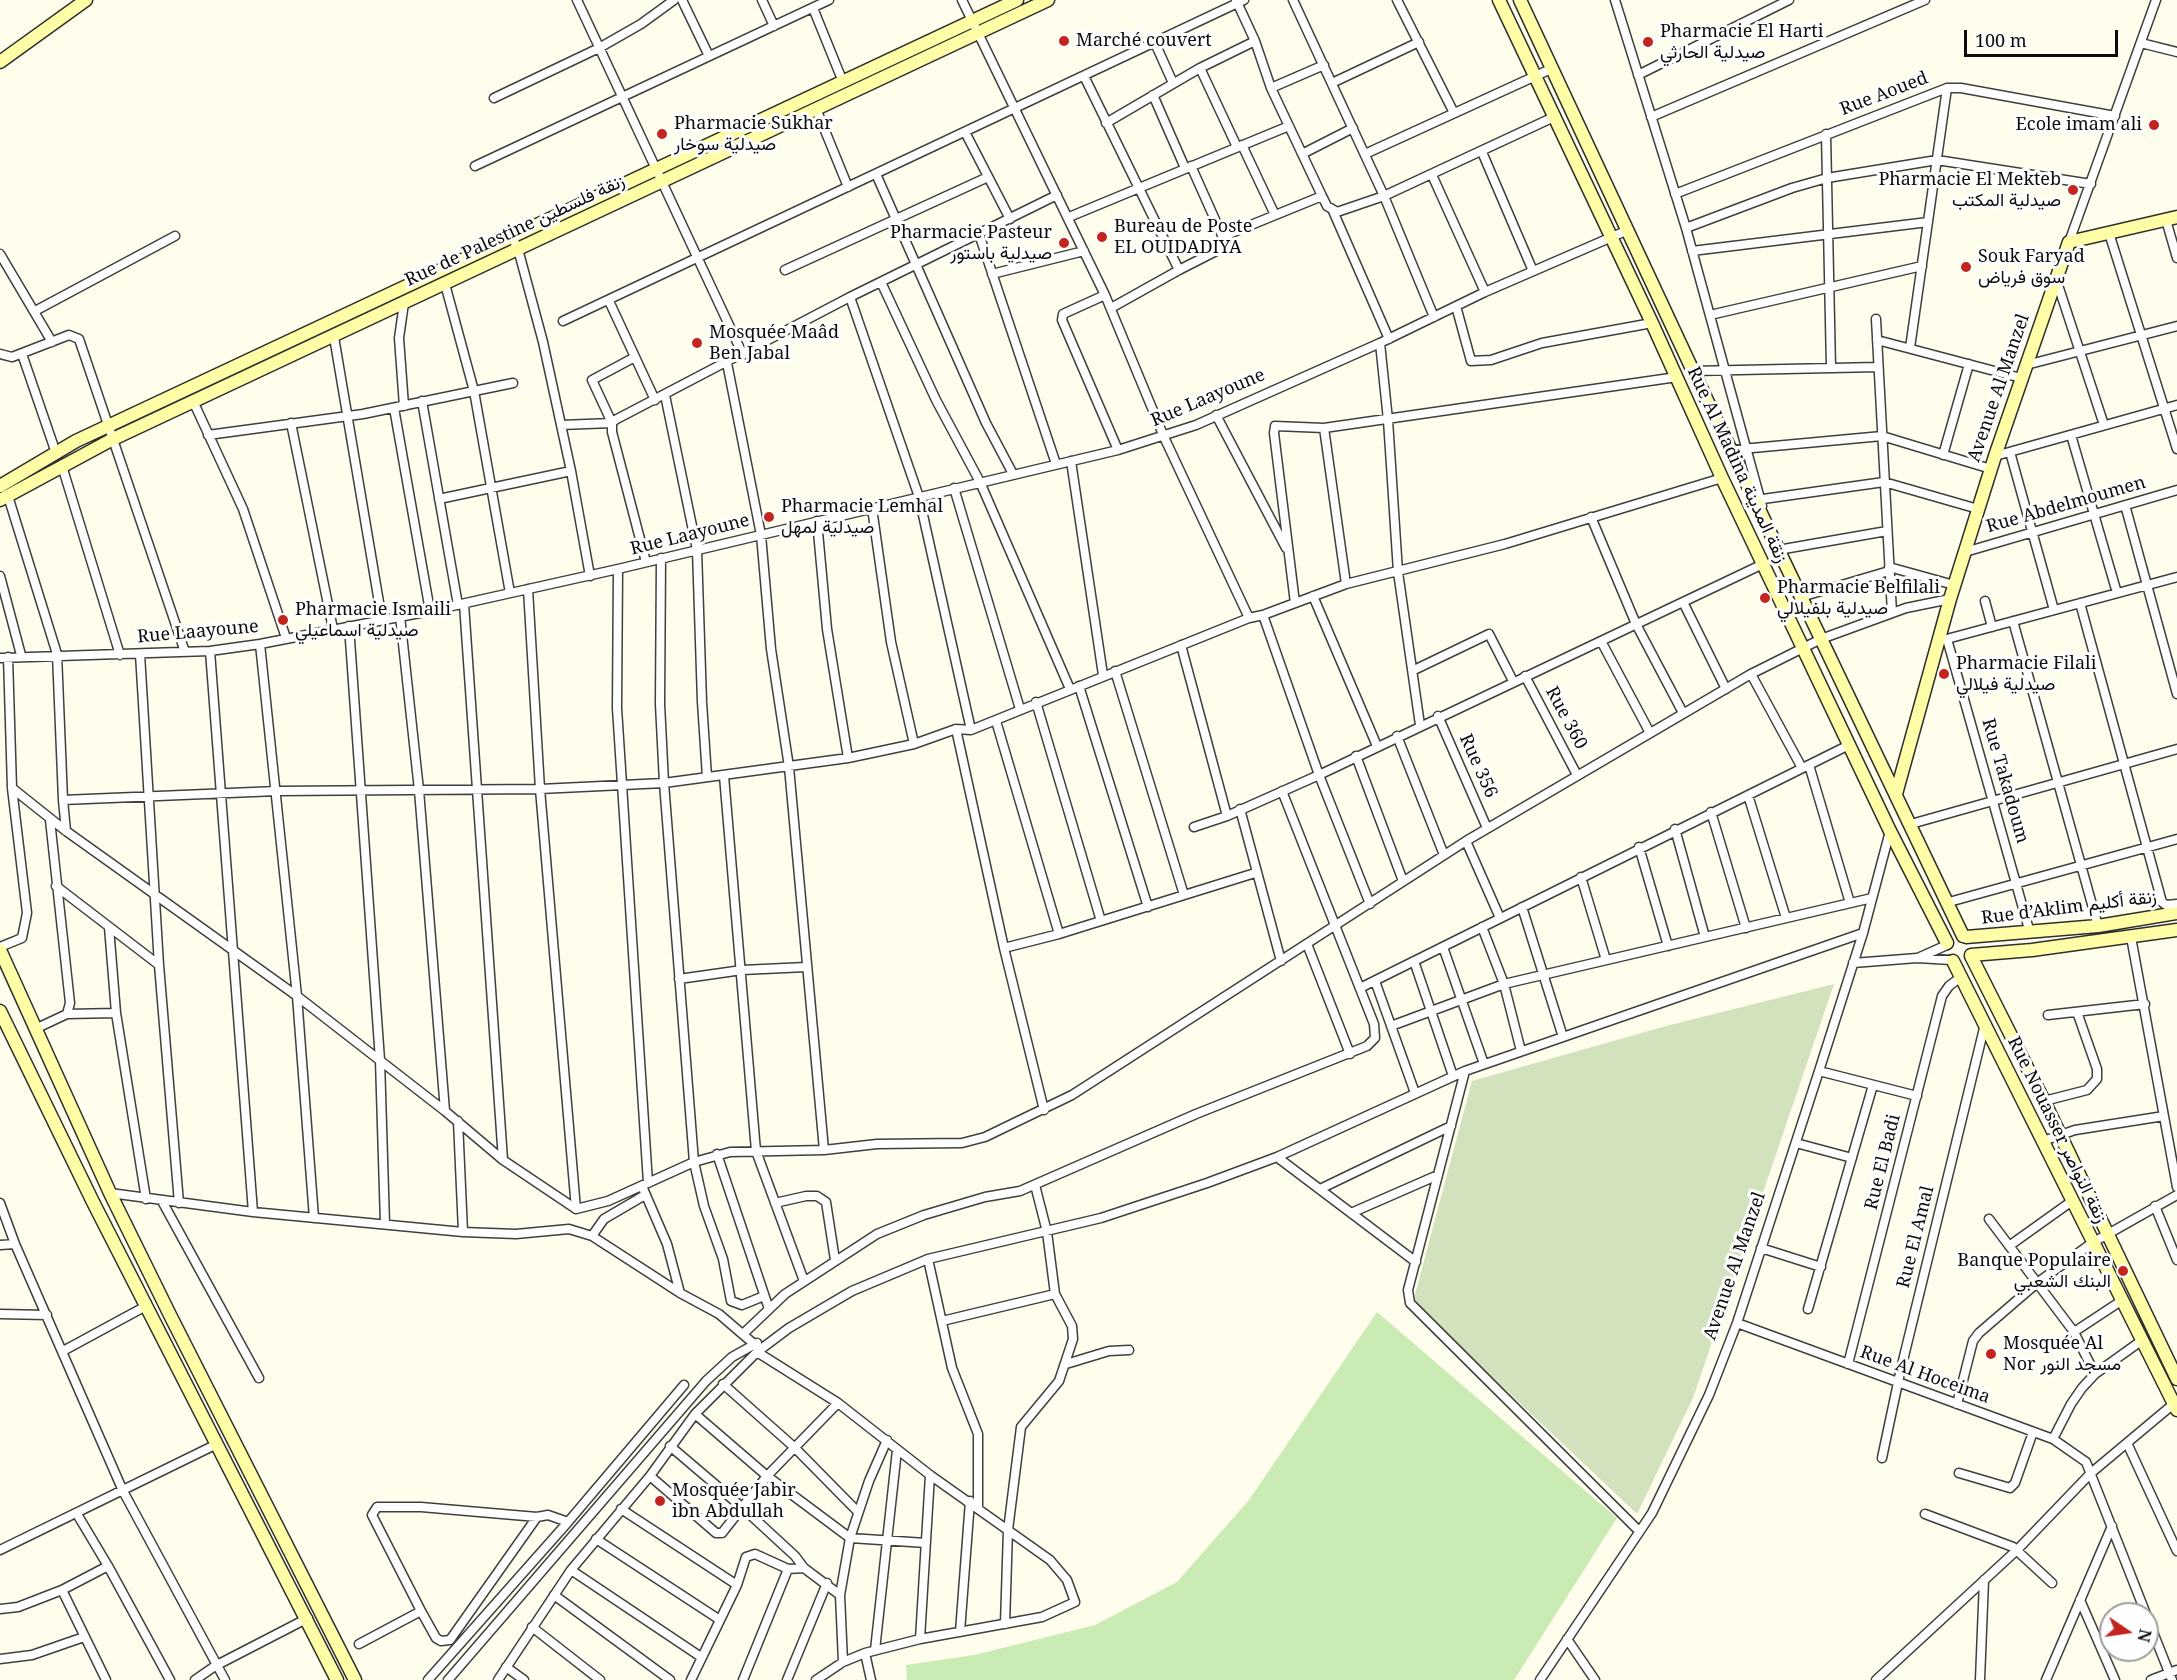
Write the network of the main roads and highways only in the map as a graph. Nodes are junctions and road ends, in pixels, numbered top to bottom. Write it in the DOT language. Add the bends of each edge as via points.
graph roads {
  1 [pos="86,0"];
  2 [pos="1017,0"];
  3 [pos="1048,0"];
  4 [pos="1499,0"];
  5 [pos="1522,1"];
  6 [pos="0,62"];
  7 [pos="2171,219"];
  8 [pos="111,433"];
  9 [pos="1,481"];
  10 [pos="4,498"];
  11 [pos="1896,794"];
  12 [pos="2177,914"];
  13 [pos="2177,930"];
  14 [pos="1964,937"];
  15 [pos="1947,944"];
  16 [pos="0,948"];
  17 [pos="1971,956"];
  18 [pos="1952,960"];
  19 [pos="0,1011"];
  20 [pos="2177,1378"];
  21 [pos="2176,1405"];
  22 [pos="337,1680"];
  23 [pos="355,1680"];
  1 -- 6 [label="main road"];
  2 -- 8 [label="main road, Rue de Palestine زنقة فلسطين" via="217,374"];
  3 -- 8 [label="main road, Rue de Palestine زنقة فلسطين" via="334,337 193,401"];
  4 -- 15 [label="main road, Rue Al Madina زنقة المدينة" via="1722,478"];
  5 -- 11 [label="main road, Rue Al Madina زنقة المدينة" via="1766,526"];
  7 -- 11 [label="main road, Avenue Al Manzel" via="2069,242 1954,585 1942,641"];
  8 -- 9 [label="main road, Rue de Palestine زنقة فلسطين" via="56,453"];
  8 -- 10 [label="main road, Rue de Palestine زنقة فلسطين"];
  11 -- 14 [label="main road, Rue Al Madina زنقة المدينة"];
  12 -- 14 [label="main road, Rue d’Aklim زنقة أكليم" via="2098,926"];
  13 -- 17 [label="main road, Rue d’Aklim زنقة أكليم"];
  14 -- 15 [label="main road" via="1956,936"];
  14 -- 17 [label="main road" via="1971,943"];
  15 -- 18 [label="main road" via="1947,955"];
  16 -- 23 [label="main road" via="110,1193"];
  17 -- 18 [label="main road" via="1961,963"];
  17 -- 20 [label="main road, Rue Nouasser زنقة النواصر"];
  18 -- 21 [label="main road, Rue Nouasser زنقة النواصر"];
  19 -- 22 [label="main road"];
}
